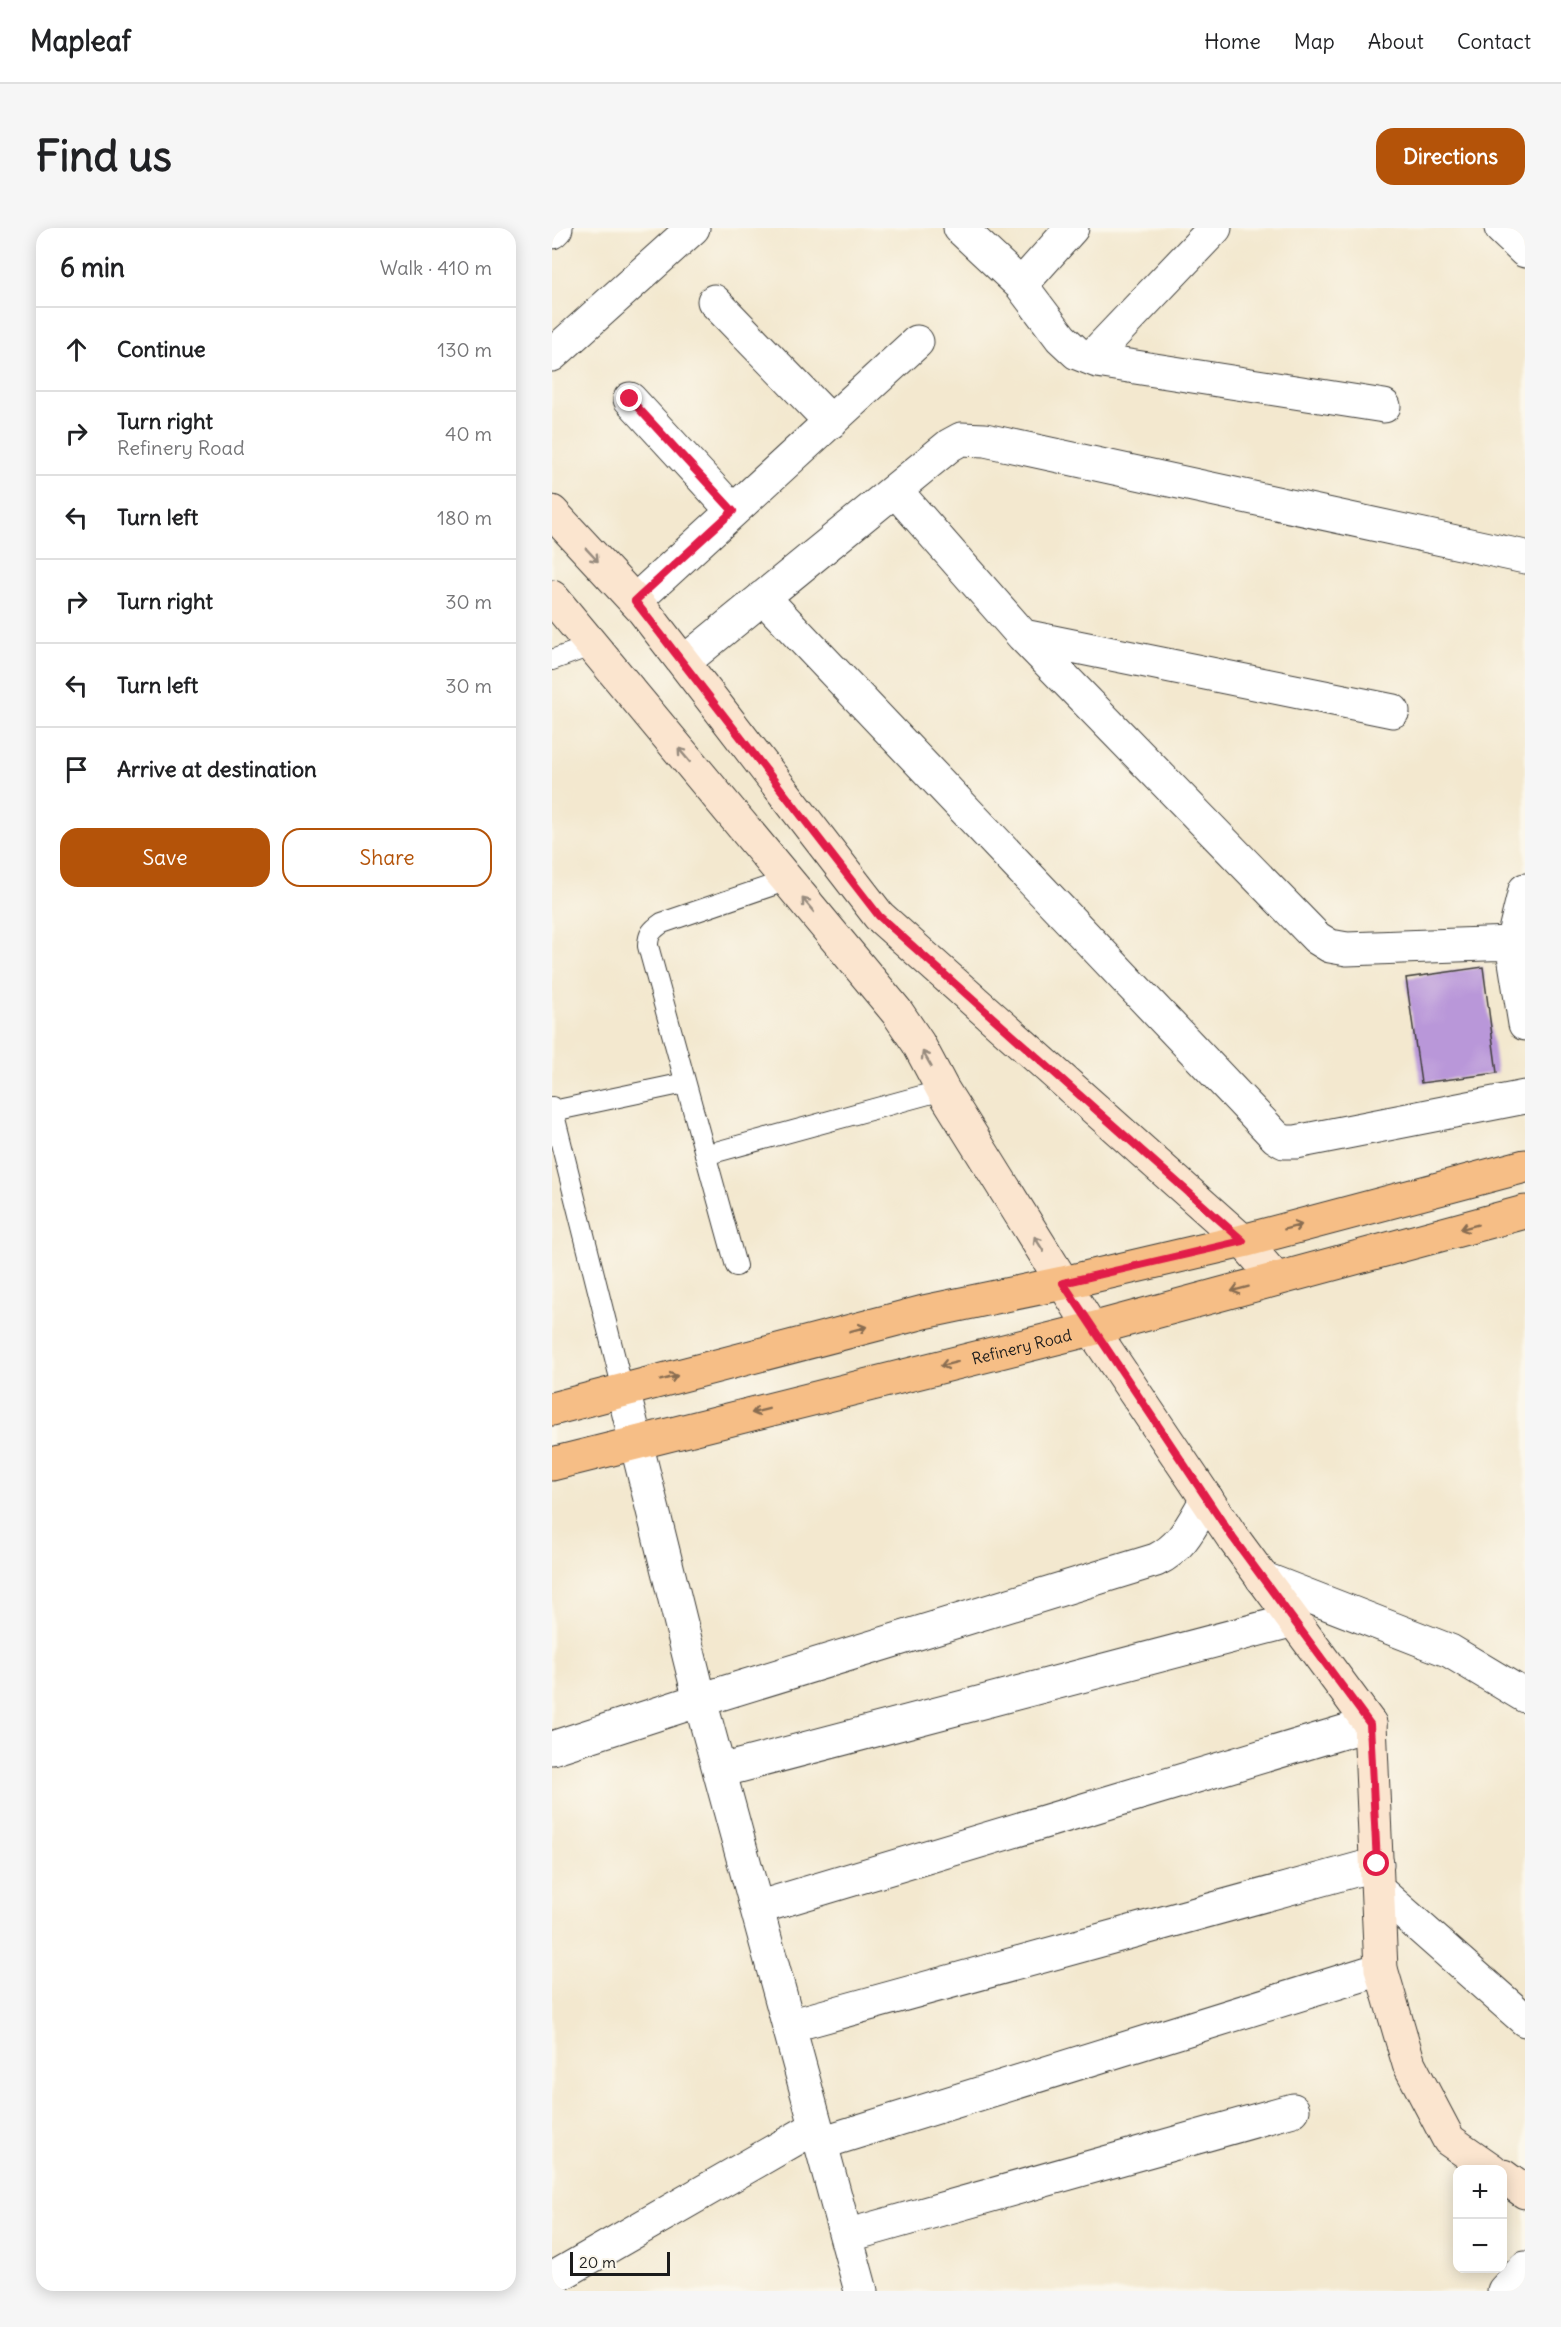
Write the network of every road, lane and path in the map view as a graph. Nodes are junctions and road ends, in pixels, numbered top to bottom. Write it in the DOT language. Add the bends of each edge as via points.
graph roads {
  1 [pos="555,228"];
  2 [pos="651,228"];
  3 [pos="960,228"];
  4 [pos="1072,228"];
  5 [pos="1215,228"];
  6 [pos="1500,228"];
  7 [pos="552,232"];
  8 [pos="689,232"];
  9 [pos="1525,251"];
  10 [pos="1021,285"];
  11 [pos="714,301"];
  12 [pos="917,342"];
  13 [pos="552,355"];
  14 [pos="1091,358"];
  15 [pos="630,399"];
  16 [pos="1384,406"];
  17 [pos="831,422"];
  18 [pos="895,490"];
  19 [pos="733,511"];
  20 [pos="552,513"];
  21 [pos="1525,556"];
  22 [pos="552,597"];
  23 [pos="763,597"];
  24 [pos="635,601"];
  25 [pos="1023,636"];
  26 [pos="593,645"];
  27 [pos="552,660"];
  28 [pos="684,662"];
  29 [pos="1394,711"];
  30 [pos="788,880"];
  31 [pos="1525,890"];
  32 [pos="1512,942"];
  33 [pos="1525,1024"];
  34 [pos="686,1083"];
  35 [pos="944,1090"];
  36 [pos="1525,1097"];
  37 [pos="553,1109"];
  38 [pos="705,1155"];
  39 [pos="1525,1166"];
  40 [pos="1525,1212"];
  41 [pos="1243,1241"];
  42 [pos="736,1266"];
  43 [pos="1276,1279"];
  44 [pos="1063,1283"];
  45 [pos="1092,1329"];
  46 [pos="623,1390"];
  47 [pos="552,1409"];
  48 [pos="634,1442"];
  49 [pos="552,1464"];
  50 [pos="1207,1499"];
  51 [pos="1262,1578"];
  52 [pos="1294,1620"];
  53 [pos="1525,1696"];
  54 [pos="700,1700"];
  55 [pos="1370,1724"];
  56 [pos="552,1748"];
  57 [pos="720,1771"];
  58 [pos="1377,1877"];
  59 [pos="757,1908"];
  60 [pos="1381,1970"];
  61 [pos="1525,2020"];
  62 [pos="789,2026"];
  63 [pos="1293,2110"];
  64 [pos="819,2135"];
  65 [pos="1486,2165"];
  66 [pos="1507,2179"];
  67 [pos="1525,2192"];
  68 [pos="846,2236"];
  69 [pos="1525,2268"];
  70 [pos="552,2279"];
  71 [pos="861,2291"];
  72 [pos="1504,2291"];
  1 -- 7 [label="street"];
  2 -- 8 [label="street"];
  3 -- 10 [label="street"];
  4 -- 10 [label="street"];
  5 -- 14 [label="street"];
  6 -- 9 [label="street"];
  8 -- 13 [label="street"];
  10 -- 14 [label="street" via="1061,338 1077,353"];
  11 -- 17 [label="street"];
  12 -- 17 [label="street"];
  14 -- 16 [label="street"];
  15 -- 19 [label="street"];
  17 -- 19 [label="street"];
  18 -- 21 [label="street" via="950,445 961,439 974,439"];
  18 -- 23 [label="street"];
  18 -- 25 [label="street"];
  19 -- 24 [label="street"];
  20 -- 24 [label="street, one-way"];
  22 -- 26 [label="street"];
  23 -- 28 [label="street"];
  23 -- 36 [label="street" via="1276,1137 1296,1142"];
  24 -- 28 [label="street"];
  25 -- 29 [label="street"];
  25 -- 32 [label="street" via="1317,938 1330,946 1347,949"];
  26 -- 27 [label="lane"];
  30 -- 26 [label="street, one-way"];
  28 -- 41 [label="street" via="879,916"];
  30 -- 34 [label="lane" via="662,923 648,936"];
  35 -- 30 [label="street, one-way" via="897,1012"];
  31 -- 32 [label="street"];
  32 -- 33 [label="street"];
  34 -- 37 [label="lane"];
  34 -- 38 [label="lane"];
  35 -- 38 [label="lane"];
  44 -- 35 [label="street, one-way"];
  37 -- 46 [label="lane"];
  38 -- 42 [label="lane"];
  41 -- 39 [label="main road, one-way"];
  40 -- 43 [label="main road, Refinery Road, one-way"];
  41 -- 43 [label="street"];
  41 -- 44 [label="main road"];
  43 -- 45 [label="main road, Refinery Road, one-way"];
  44 -- 45 [label="street"];
  46 -- 44 [label="main road, one-way" via="924,1312"];
  45 -- 48 [label="main road, Refinery Road, one-way"];
  45 -- 50 [label="street"];
  46 -- 47 [label="main road"];
  46 -- 48 [label="street"];
  48 -- 49 [label="main road, Refinery Road"];
  48 -- 54 [label="street"];
  50 -- 51 [label="street"];
  50 -- 54 [label="street" via="1182,1541 1171,1553 1156,1560"];
  51 -- 52 [label="street"];
  51 -- 53 [label="street" via="1450,1651"];
  52 -- 55 [label="street"];
  52 -- 57 [label="street"];
  54 -- 56 [label="street"];
  54 -- 57 [label="street"];
  55 -- 58 [label="street"];
  55 -- 59 [label="street"];
  57 -- 59 [label="street"];
  58 -- 60 [label="street"];
  58 -- 61 [label="street"];
  58 -- 62 [label="street"];
  59 -- 62 [label="street"];
  60 -- 64 [label="street"];
  60 -- 65 [label="street" via="1409,2064 1449,2140"];
  62 -- 64 [label="street"];
  63 -- 68 [label="street"];
  64 -- 68 [label="street"];
  64 -- 70 [label="street"];
  66 -- 67 [label="street"];
  68 -- 71 [label="street"];
  69 -- 72 [label="street"];
}
